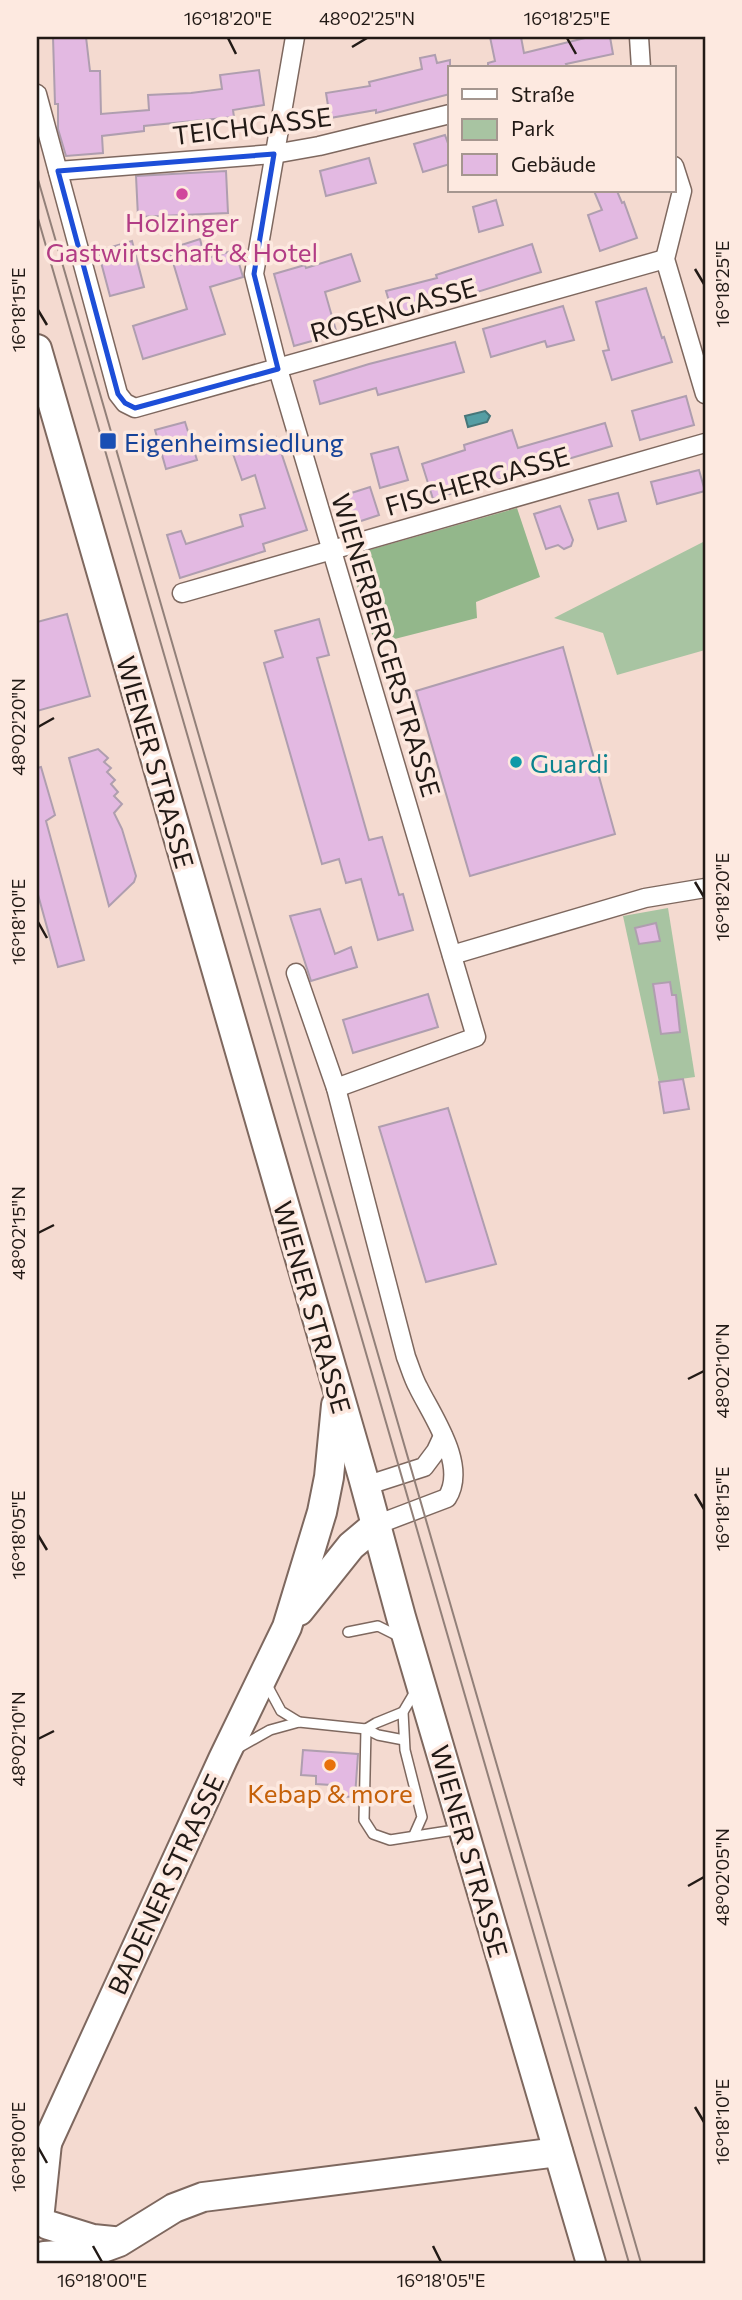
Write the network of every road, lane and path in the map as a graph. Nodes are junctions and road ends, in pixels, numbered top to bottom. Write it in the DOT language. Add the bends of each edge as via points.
graph roads {
  1 [pos="295,37"];
  2 [pos="639,37"];
  3 [pos="639,66"];
  4 [pos="37,94"];
  5 [pos="448,114"];
  6 [pos="274,154"];
  7 [pos="58,171"];
  8 [pos="676,172"];
  9 [pos="665,258"];
  10 [pos="37,349"];
  11 [pos="278,369"];
  12 [pos="705,394"];
  13 [pos="705,443"];
  14 [pos="331,548"];
  15 [pos="182,593"];
  16 [pos="705,888"];
  17 [pos="452,955"];
  18 [pos="296,973"];
  19 [pos="336,1088"];
  20 [pos="337,1392"];
  21 [pos="443,1436"];
  22 [pos="365,1486"];
  23 [pos="376,1525"];
  24 [pos="286,1627"];
  25 [pos="348,1632"];
  26 [pos="408,1642"];
  27 [pos="264,1672"];
  28 [pos="420,1682"];
  29 [pos="403,1712"];
  30 [pos="299,1722"];
  31 [pos="366,1729"];
  32 [pos="404,1740"];
  33 [pos="223,1759"];
  34 [pos="464,1828"];
  35 [pos="414,1835"];
  36 [pos="42,2149"];
  37 [pos="558,2152"];
  38 [pos="42,2214"];
  39 [pos="119,2242"];
  40 [pos="42,2260"];
  41 [pos="591,2263"];
  1 -- 6 [label="street, WIENERBERGERSTRASSE"];
  2 -- 3 [label="street"];
  4 -- 7 [label="street"];
  5 -- 6 [label="street, TEICHGASSE"];
  6 -- 7 [label="street, TEICHGASSE"];
  6 -- 11 [label="street, WIENERBERGERSTRASSE" via="254,274"];
  7 -- 11 [label="street, ROSENGASSE" via="118,394 125,403 135,408"];
  8 -- 9 [label="street" via="682,191"];
  9 -- 11 [label="street, ROSENGASSE"];
  9 -- 12 [label="street"];
  10 -- 20 [label="main road, WIENER STRASSE"];
  11 -- 14 [label="street, WIENERBERGERSTRASSE"];
  13 -- 14 [label="street, FISCHERGASSE"];
  14 -- 15 [label="street, FISCHERGASSE"];
  14 -- 17 [label="street, WIENERBERGERSTRASSE"];
  16 -- 17 [label="street" via="678,899 646,898"];
  17 -- 19 [label="street, WIENERBERGERSTRASSE" via="476,1037"];
  18 -- 19 [label="street"];
  19 -- 21 [label="street" via="406,1357"];
  20 -- 22 [label="main road, WIENER STRASSE"];
  20 -- 24 [label="main road" via="322,1512"];
  21 -- 22 [label="street" via="424,1467"];
  21 -- 23 [label="street" via="453,1469 452,1490 446,1498"];
  22 -- 23 [label="main road, WIENER STRASSE"];
  23 -- 24 [label="main road" via="351,1546"];
  23 -- 26 [label="main road, WIENER STRASSE"];
  24 -- 27 [label="main road, BADENER STRASSE"];
  25 -- 26 [label="lane" via="378,1626"];
  26 -- 28 [label="main road, WIENER STRASSE"];
  27 -- 30 [label="lane" via="281,1711"];
  27 -- 33 [label="main road, BADENER STRASSE"];
  28 -- 29 [label="lane"];
  28 -- 34 [label="main road, WIENER STRASSE"];
  29 -- 31 [label="lane"];
  29 -- 32 [label="lane"];
  30 -- 31 [label="lane"];
  30 -- 33 [label="lane" via="257,1735"];
  31 -- 32 [label="lane"];
  31 -- 35 [label="lane" via="364,1820 373,1834 390,1840"];
  32 -- 35 [label="lane" via="422,1816"];
  33 -- 36 [label="main road, BADENER STRASSE"];
  34 -- 35 [label="lane"];
  34 -- 37 [label="main road, WIENER STRASSE"];
  36 -- 38 [label="main road, BADENER STRASSE"];
  37 -- 39 [label="main road" via="204,2197 174,2208"];
  37 -- 41 [label="main road, WIENER STRASSE"];
  38 -- 39 [label="main road" via="58,2226 93,2239"];
  38 -- 40 [label="main road, BADENER STRASSE" via="50,2241"];
  39 -- 40 [label="main road" via="89,2253"];
}
